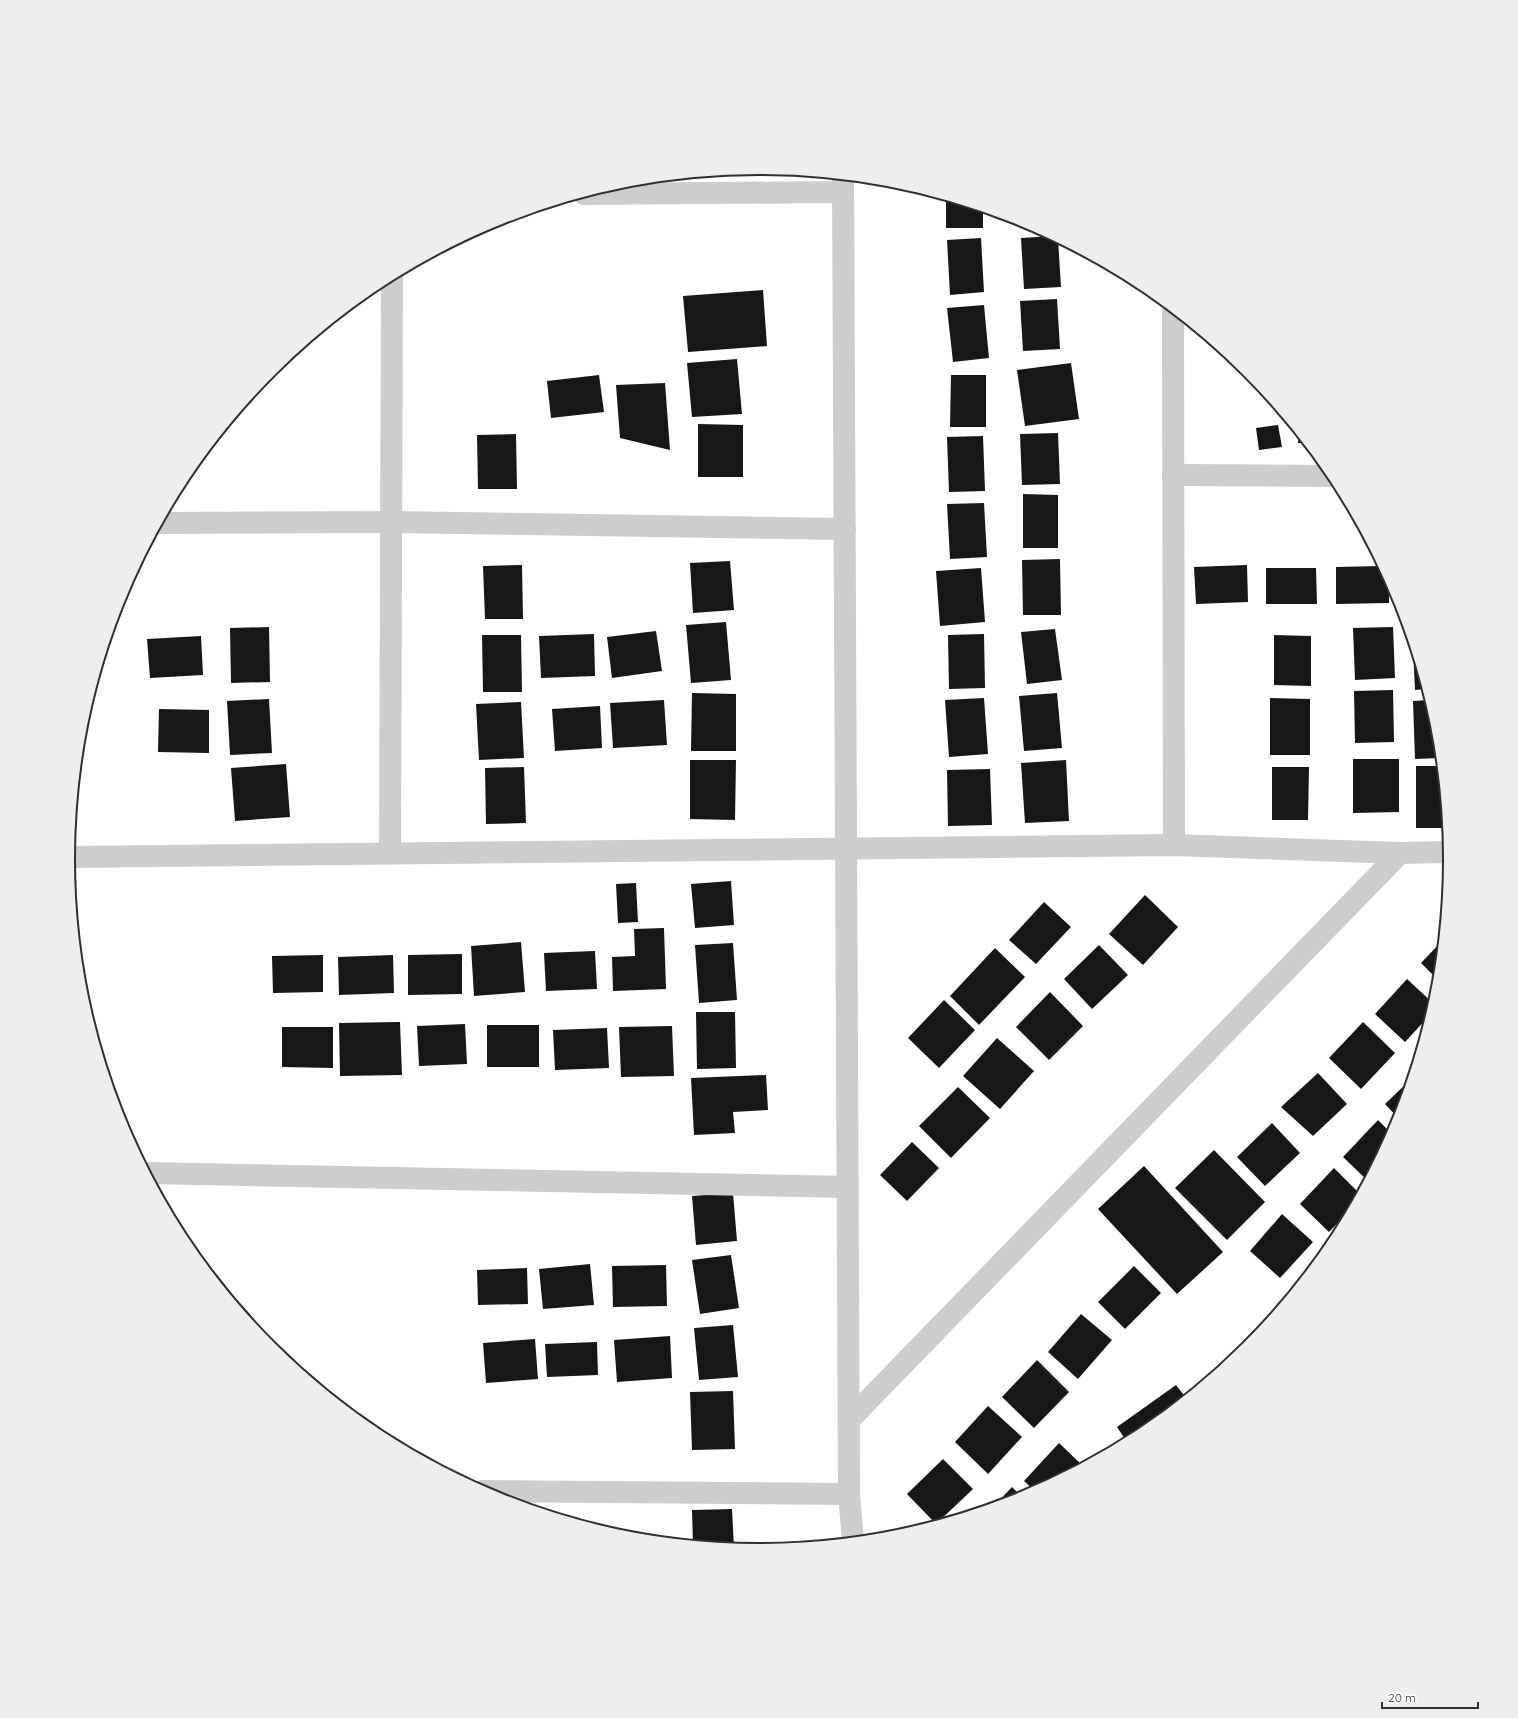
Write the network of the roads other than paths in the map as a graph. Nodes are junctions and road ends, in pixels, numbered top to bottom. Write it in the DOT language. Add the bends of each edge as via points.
graph roads {
  1 [pos="843,184"];
  2 [pos="603,193"];
  3 [pos="392,282"];
  4 [pos="1172,314"];
  5 [pos="1173,475"];
  6 [pos="1326,476"];
  7 [pos="392,522"];
  8 [pos="163,524"];
  9 [pos="845,529"];
  10 [pos="1174,845"];
  11 [pos="846,849"];
  12 [pos="1400,852"];
  13 [pos="1443,852"];
  14 [pos="390,853"];
  15 [pos="75,856"];
  16 [pos="152,1173"];
  17 [pos="848,1187"];
  18 [pos="849,1420"];
  19 [pos="497,1491"];
  20 [pos="849,1494"];
  21 [pos="853,1536"];
  1 -- 2 [label="street"];
  1 -- 9 [label="street"];
  3 -- 7 [label="street"];
  4 -- 5 [label="street"];
  5 -- 6 [label="street"];
  5 -- 10 [label="street"];
  7 -- 8 [label="street"];
  7 -- 9 [label="street"];
  7 -- 14 [label="street"];
  9 -- 11 [label="street"];
  10 -- 11 [label="street"];
  10 -- 12 [label="street"];
  11 -- 14 [label="street"];
  11 -- 17 [label="street"];
  12 -- 13 [label="street"];
  12 -- 18 [label="street"];
  14 -- 15 [label="street"];
  16 -- 17 [label="street"];
  17 -- 18 [label="street"];
  18 -- 20 [label="street"];
  19 -- 20 [label="street"];
  20 -- 21 [label="street"];
}
